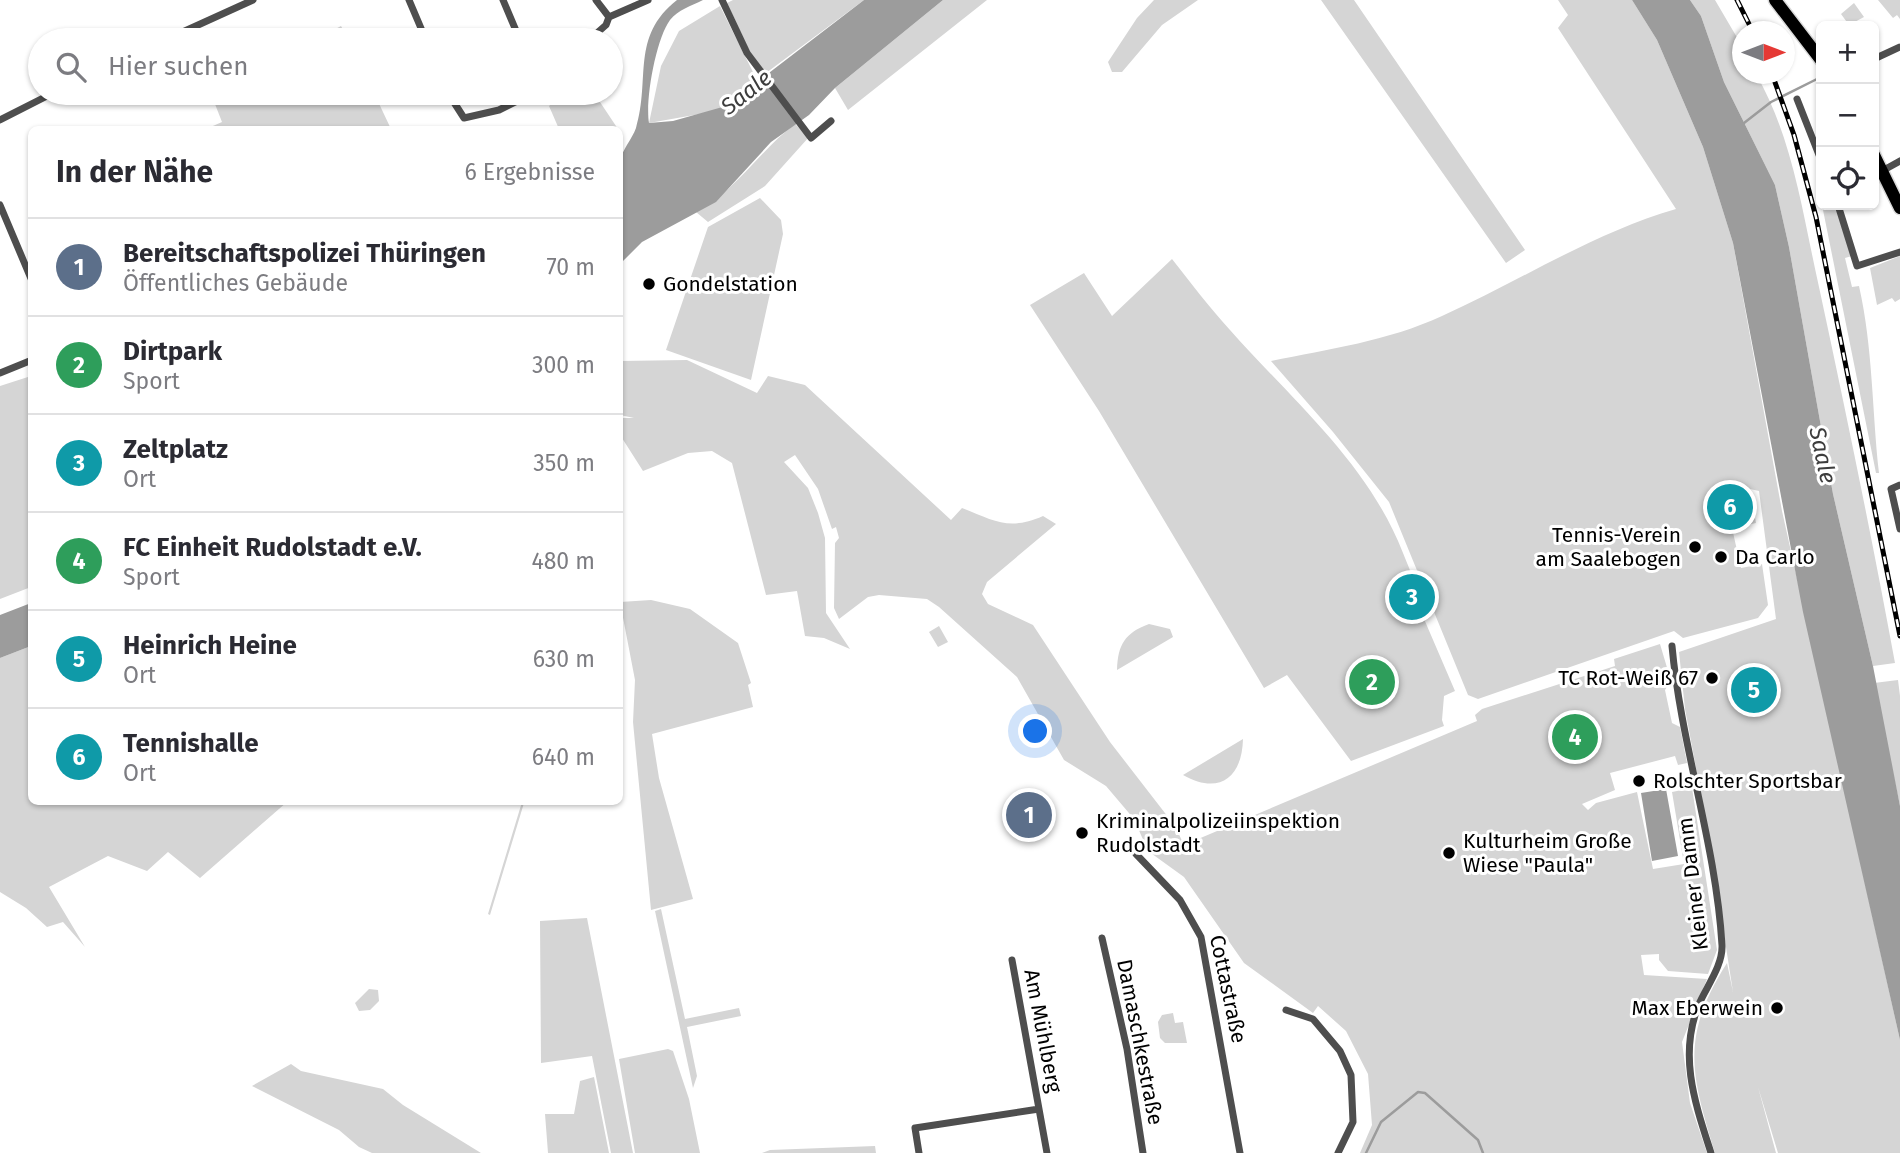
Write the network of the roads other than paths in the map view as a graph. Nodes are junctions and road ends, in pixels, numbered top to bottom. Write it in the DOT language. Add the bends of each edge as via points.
graph roads {
  1 [pos="253,0"];
  2 [pos="409,0"];
  3 [pos="503,0"];
  4 [pos="596,0"];
  5 [pos="648,0"];
  6 [pos="1774,0"];
  7 [pos="723,1"];
  8 [pos="609,17"];
  9 [pos="191,28"];
  10 [pos="421,28"];
  11 [pos="515,28"];
  12 [pos="603,28"];
  13 [pos="1900,47"];
  14 [pos="1816,54"];
  15 [pos="1879,57"];
  16 [pos="1797,99"];
  17 [pos="29,105"];
  18 [pos="456,105"];
  19 [pos="509,105"];
  20 [pos="0,120"];
  21 [pos="831,121"];
  22 [pos="1816,147"];
  23 [pos="1900,161"];
  24 [pos="1879,165"];
  25 [pos="1882,171"];
  26 [pos="0,205"];
  27 [pos="1900,208"];
  28 [pos="1840,210"];
  29 [pos="1900,252"];
  30 [pos="28,272"];
  31 [pos="28,362"];
  32 [pos="0,373"];
  33 [pos="1900,485"];
  34 [pos="1900,529"];
  35 [pos="1672,646"];
  36 [pos="1136,854"];
  37 [pos="1102,938"];
  38 [pos="1012,960"];
  39 [pos="1286,1010"];
  40 [pos="1039,1109"];
  41 [pos="919,1153"];
  42 [pos="1047,1153"];
  43 [pos="1143,1153"];
  44 [pos="1240,1153"];
  45 [pos="1338,1153"];
  46 [pos="1711,1153"];
  1 -- 9 [label="street"];
  2 -- 10 [label="street"];
  3 -- 11 [label="street"];
  4 -- 8 [label="street"];
  5 -- 8 [label="street"];
  6 -- 14 [label="main road"];
  7 -- 21 [label="street" via="747,53 809,134"];
  8 -- 12 [label="street"];
  13 -- 15 [label="street"];
  16 -- 22 [label="street"];
  17 -- 20 [label="street"];
  18 -- 19 [label="street" via="464,118"];
  23 -- 25 [label="street"];
  24 -- 25 [label="main road"];
  25 -- 27 [label="main road"];
  26 -- 30 [label="street"];
  28 -- 29 [label="street" via="1857,266"];
  31 -- 32 [label="street"];
  33 -- 34 [label="street" via="1891,489"];
  35 -- 46 [label="street, Kleiner Damm" via="1722,946 1688,1043 1694,1101"];
  36 -- 44 [label="street, Cottastraße" via="1180,900 1201,937"];
  37 -- 43 [label="street, Damaschkestraße" via="1127,1049"];
  38 -- 40 [label="street, Am Mühlberg"];
  39 -- 45 [label="street" via="1313,1019 1340,1051 1351,1075 1353,1122"];
  40 -- 41 [label="street, Am Mühlberg" via="915,1128"];
  40 -- 42 [label="street, Am Mühlberg"];
}
